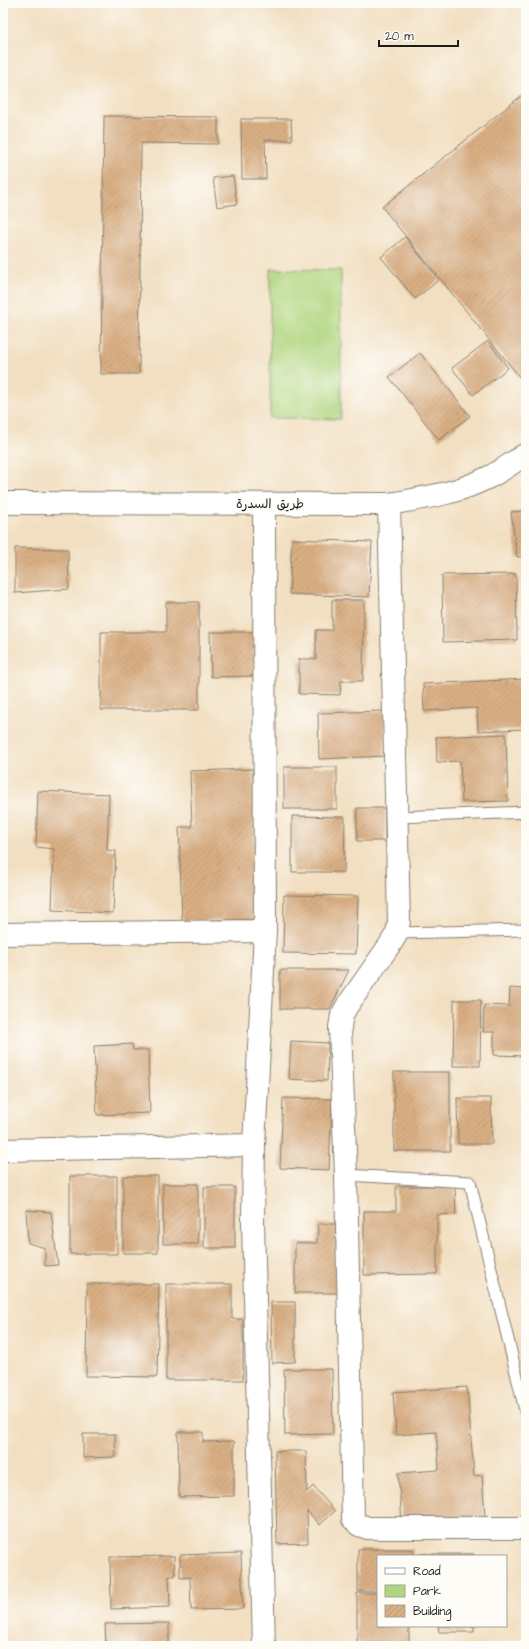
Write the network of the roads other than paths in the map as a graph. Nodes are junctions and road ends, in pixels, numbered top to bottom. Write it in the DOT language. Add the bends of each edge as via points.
graph roads {
  1 [pos="526,454"];
  2 [pos="3,503"];
  3 [pos="264,504"];
  4 [pos="389,504"];
  5 [pos="526,812"];
  6 [pos="397,817"];
  7 [pos="526,930"];
  8 [pos="265,931"];
  9 [pos="397,933"];
  10 [pos="3,934"];
  11 [pos="254,1145"];
  12 [pos="3,1150"];
  13 [pos="346,1175"];
  14 [pos="526,1414"];
  15 [pos="526,1528"];
  16 [pos="264,1646"];
  1 -- 4 [label="street, طريق السدرة" via="488,478 466,487 443,495"];
  2 -- 3 [label="street, طريق السدرة"];
  3 -- 4 [label="street, طريق السدرة"];
  3 -- 8 [label="street"];
  4 -- 6 [label="street"];
  5 -- 6 [label="lane"];
  6 -- 9 [label="street"];
  7 -- 9 [label="lane"];
  8 -- 10 [label="street"];
  8 -- 11 [label="street"];
  9 -- 13 [label="street" via="342,1015 340,1027"];
  11 -- 12 [label="street"];
  11 -- 16 [label="street" via="253,1223"];
  13 -- 14 [label="lane" via="470,1182"];
  13 -- 15 [label="street" via="353,1519 359,1525 368,1528"];
}
